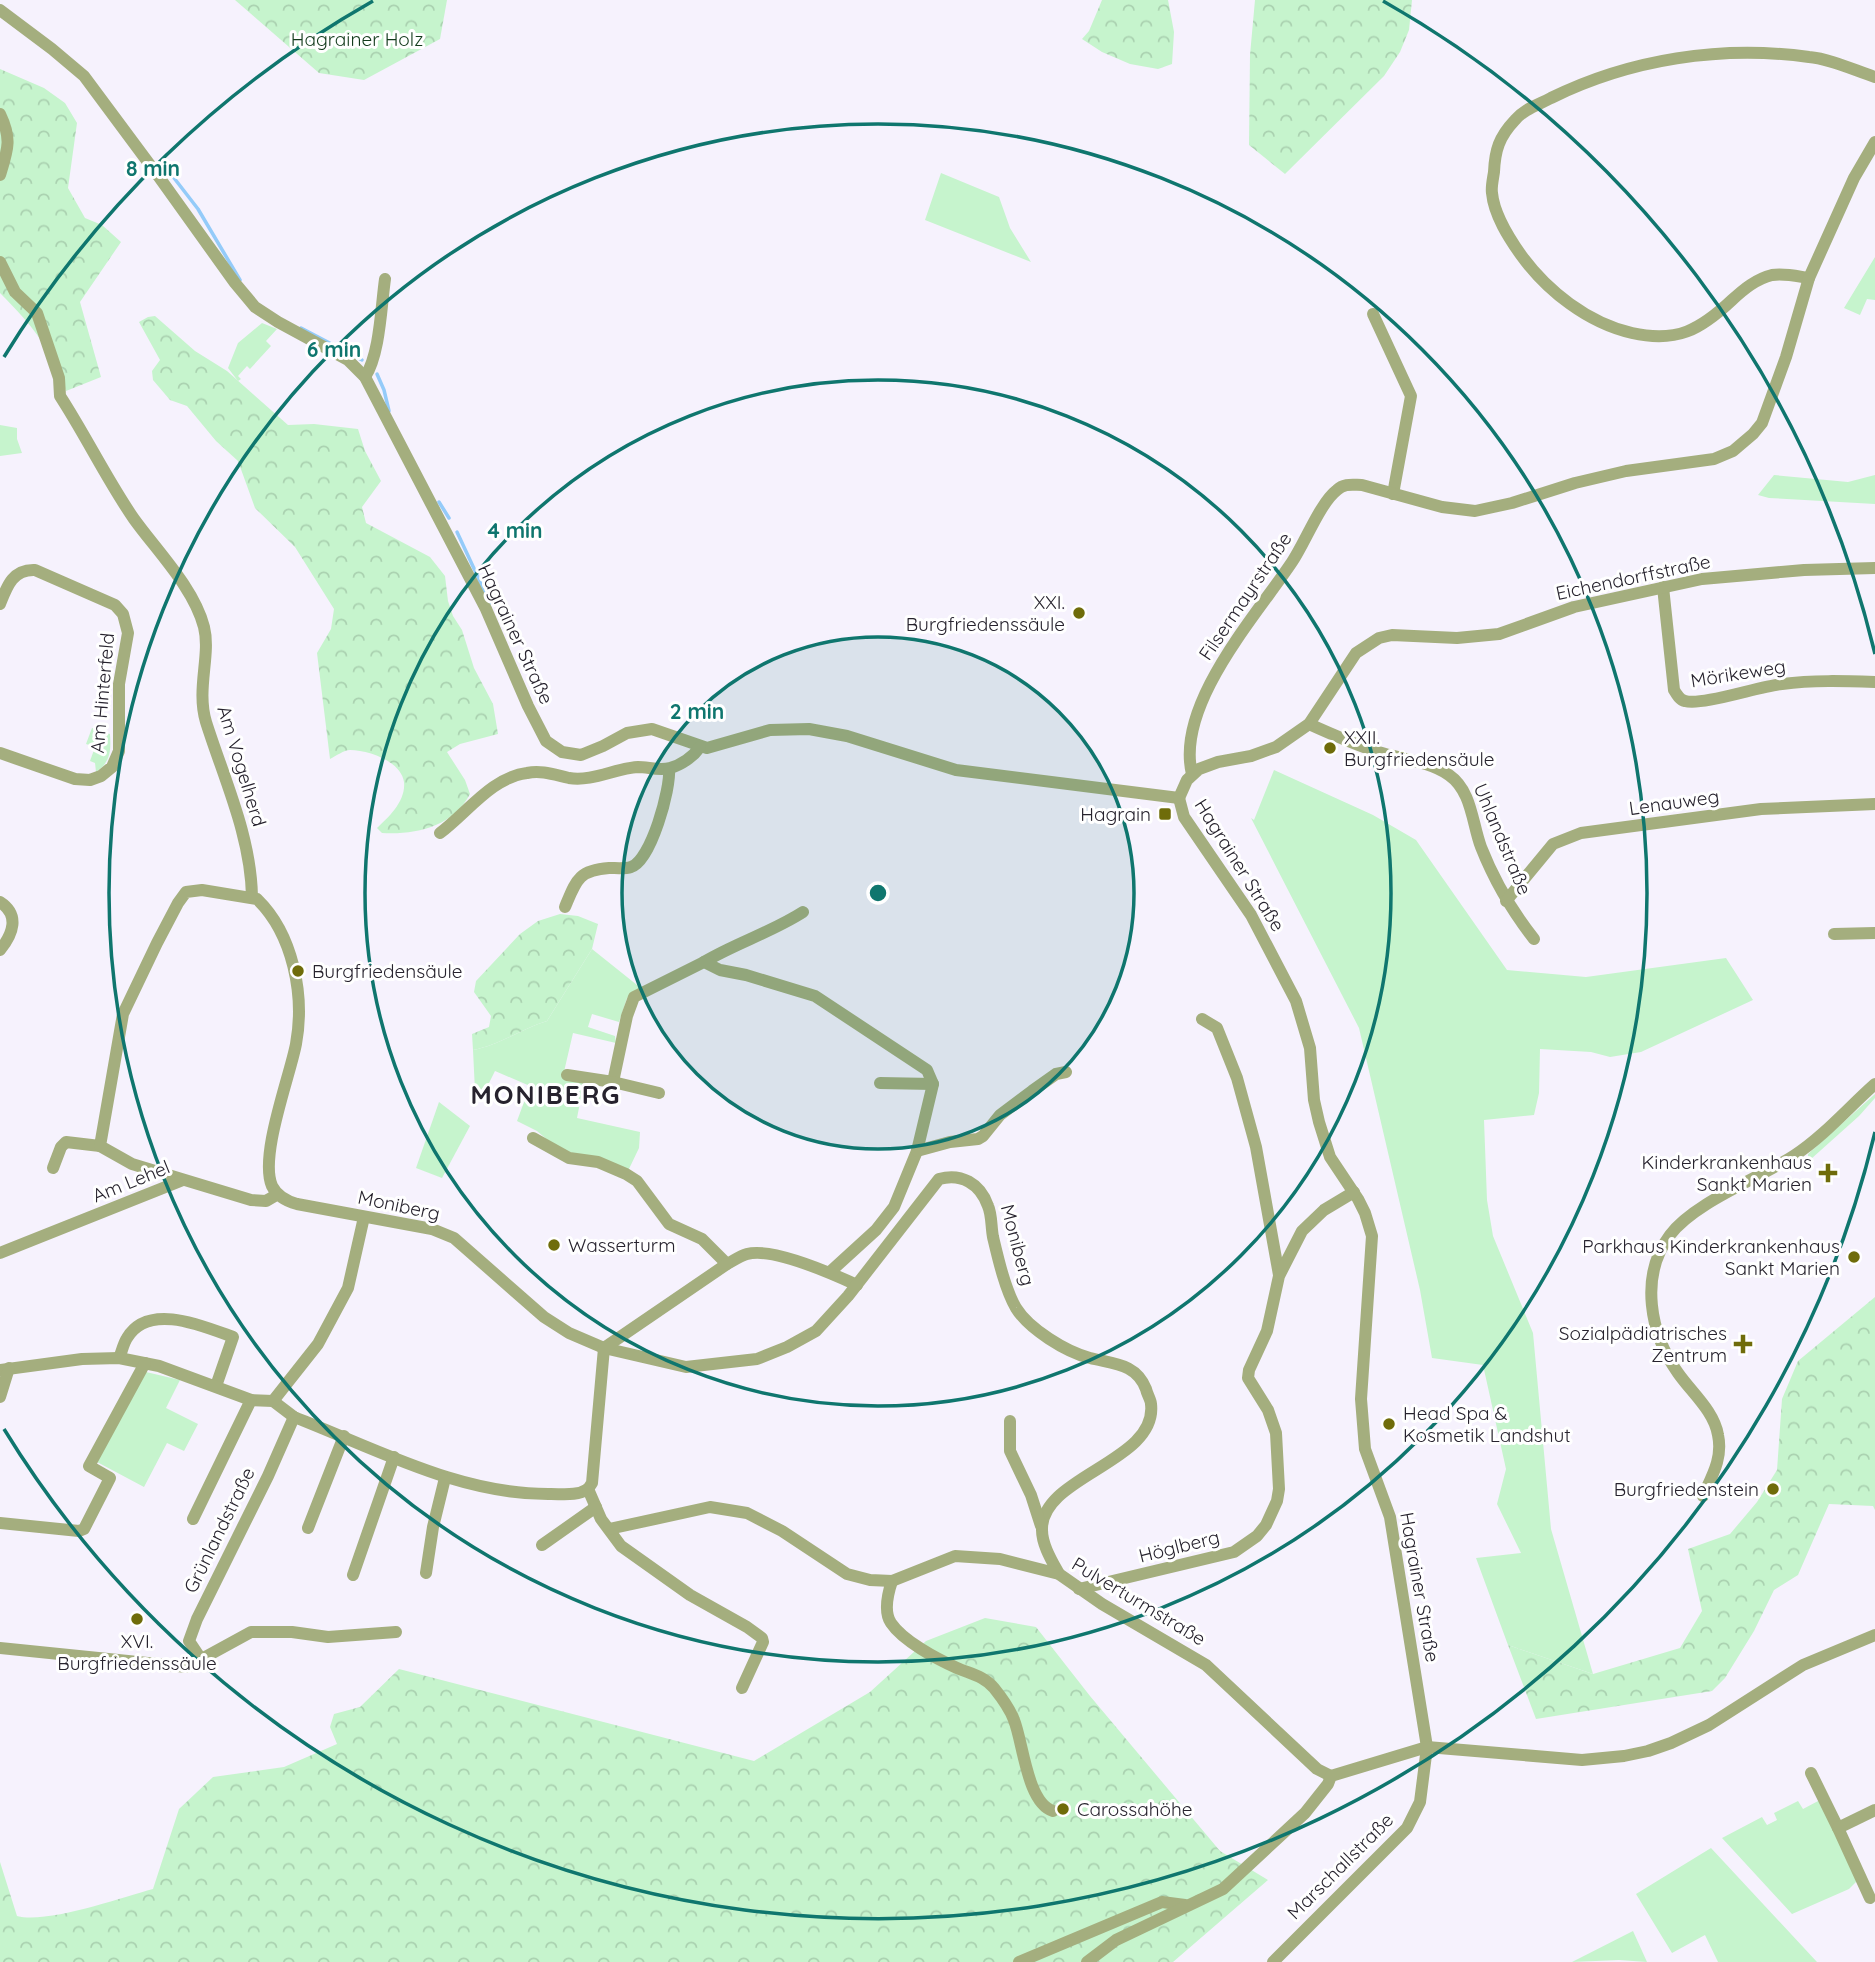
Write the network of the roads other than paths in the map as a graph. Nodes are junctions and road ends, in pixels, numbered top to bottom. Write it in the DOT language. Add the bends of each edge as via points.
graph roads {
  1 [pos="0,10"];
  2 [pos="1875,77"];
  3 [pos="0,114"];
  4 [pos="1875,142"];
  5 [pos="0,176"];
  6 [pos="0,262"];
  7 [pos="1809,278"];
  8 [pos="385,279"];
  9 [pos="1373,314"];
  10 [pos="365,377"];
  11 [pos="1393,494"];
  12 [pos="120,513"];
  13 [pos="134,519"];
  14 [pos="1875,569"];
  15 [pos="1663,587"];
  16 [pos="0,604"];
  17 [pos="1875,682"];
  18 [pos="1308,724"];
  19 [pos="700,747"];
  20 [pos="0,753"];
  21 [pos="669,769"];
  22 [pos="1192,774"];
  23 [pos="1179,798"];
  24 [pos="1875,804"];
  25 [pos="440,832"];
  26 [pos="252,897"];
  27 [pos="1506,901"];
  28 [pos="0,902"];
  29 [pos="565,907"];
  30 [pos="803,912"];
  31 [pos="1875,933"];
  32 [pos="1833,934"];
  33 [pos="1534,939"];
  34 [pos="0,950"];
  35 [pos="704,962"];
  36 [pos="1202,1019"];
  37 [pos="1066,1072"];
  38 [pos="567,1075"];
  39 [pos="613,1082"];
  40 [pos="880,1083"];
  41 [pos="933,1084"];
  42 [pos="1875,1084"];
  43 [pos="659,1093"];
  44 [pos="533,1138"];
  45 [pos="100,1146"];
  46 [pos="917,1151"];
  47 [pos="53,1168"];
  48 [pos="183,1180"];
  49 [pos="1354,1192"];
  50 [pos="278,1194"];
  51 [pos="365,1217"];
  52 [pos="0,1252"];
  53 [pos="727,1264"];
  54 [pos="830,1272"];
  55 [pos="1279,1276"];
  56 [pos="857,1285"];
  57 [pos="604,1348"];
  58 [pos="119,1358"];
  59 [pos="145,1363"];
  60 [pos="4,1369"];
  61 [pos="216,1386"];
  62 [pos="0,1397"];
  63 [pos="251,1400"];
  64 [pos="273,1401"];
  65 [pos="294,1417"];
  66 [pos="1010,1421"];
  67 [pos="344,1436"];
  68 [pos="394,1457"];
  69 [pos="445,1478"];
  70 [pos="588,1489"];
  71 [pos="1703,1496"];
  72 [pos="596,1507"];
  73 [pos="193,1519"];
  74 [pos="0,1523"];
  75 [pos="308,1528"];
  76 [pos="609,1529"];
  77 [pos="1041,1530"];
  78 [pos="542,1545"];
  79 [pos="426,1573"];
  80 [pos="1059,1574"];
  81 [pos="353,1575"];
  82 [pos="892,1581"];
  83 [pos="1079,1589"];
  84 [pos="396,1632"];
  85 [pos="1875,1635"];
  86 [pos="0,1648"];
  87 [pos="201,1660"];
  88 [pos="742,1688"];
  89 [pos="1427,1747"];
  90 [pos="1811,1773"];
  91 [pos="1331,1776"];
  92 [pos="1875,1810"];
  93 [pos="1053,1811"];
  94 [pos="1838,1828"];
  95 [pos="1870,1898"];
  96 [pos="1186,1905"];
  97 [pos="1020,1962"];
  98 [pos="1087,1962"];
  99 [pos="1273,1962"];
  1 -- 10 [label="street, Hagrainer Straße" via="84,76 255,307 348,360"];
  2 -- 7 [label="street" via="1811,57 1722,54 1659,61 1608,74 1530,108 1516,118 1495,151 1492,194 1514,246 1562,298 1605,324 1655,336 1685,334 1710,321 1756,281 1781,274"];
  3 -- 5 [label="street" via="9,133"];
  4 -- 7 [label="street"];
  6 -- 13 [label="street, Am Vogelherd" via="15,292 37,313 59,378 60,396"];
  7 -- 11 [label="street" via="1762,423 1733,451 1714,459 1574,482 1488,509 1455,510"];
  8 -- 10 [label="street"];
  9 -- 11 [label="street" via="1411,396"];
  10 -- 19 [label="street, Hagrainer Straße" via="486,609 546,741 562,752 581,755 627,733 652,729"];
  11 -- 22 [label="street, Filsermayrstraße" via="1348,484 1328,500 1291,564 1248,620 1217,671 1189,745"];
  12 -- 13 [label="street"];
  13 -- 26 [label="street, Am Vogelherd" via="200,614 206,639 203,712 245,842"];
  14 -- 15 [label="street, Eichendorffstraße" via="1740,575"];
  15 -- 17 [label="street, Mörikeweg" via="1674,690 1685,701 1780,684"];
  15 -- 18 [label="street, Eichendorffstraße" via="1574,607 1499,634 1379,638 1356,653"];
  16 -- 20 [label="street, Am Hinterfeld" via="10,580 23,571 35,570 115,605 128,633 119,684 118,751 112,767 90,780 75,779"];
  18 -- 22 [label="street, Eichendorffstraße" via="1276,747"];
  18 -- 27 [label="street, Uhlandstraße" via="1449,775 1463,791 1480,845"];
  19 -- 21 [label="street, Hagrainer Straße"];
  19 -- 23 [label="street, Hagrainer Straße" via="716,747 770,730 809,729 956,770"];
  21 -- 25 [label="street" via="636,767 570,778 526,772 480,798"];
  21 -- 29 [label="street" via="668,791 640,862 582,875"];
  22 -- 23 [label="street"];
  23 -- 49 [label="street, Hagrainer Straße" via="1184,817 1251,915 1296,1001 1310,1048 1319,1122 1330,1157"];
  24 -- 27 [label="street, Lenauweg" via="1761,809 1581,834 1553,844"];
  26 -- 45 [label="street" via="202,890 186,892 177,903 124,1014"];
  26 -- 50 [label="street" via="272,917 290,950 298,1009 296,1044 272,1142 271,1184"];
  27 -- 33 [label="street, Uhlandstraße"];
  28 -- 34 [label="street" via="9,909 13,922"];
  30 -- 35 [label="street"];
  31 -- 32 [label="street"];
  35 -- 39 [label="street" via="634,997"];
  35 -- 41 [label="street" via="720,971 815,996 927,1070"];
  36 -- 55 [label="street, Höglberg" via="1217,1028 1237,1078 1256,1147"];
  37 -- 46 [label="street" via="1056,1074 1000,1115 983,1136"];
  38 -- 39 [label="street"];
  39 -- 43 [label="street"];
  40 -- 41 [label="street"];
  41 -- 46 [label="street"];
  42 -- 71 [label="street" via="1797,1154 1686,1218 1653,1266 1654,1319 1663,1349 1718,1433 1718,1463"];
  44 -- 53 [label="street" via="569,1158 598,1162 637,1181 669,1224 702,1239"];
  45 -- 47 [label="street" via="66,1142"];
  45 -- 48 [label="street" via="132,1164"];
  46 -- 54 [label="street" via="894,1207"];
  48 -- 50 [label="street, Am Lehel" via="251,1200 266,1201"];
  48 -- 52 [label="street, Am Lehel"];
  49 -- 55 [label="street, Höglberg" via="1310,1221"];
  49 -- 89 [label="street, Hagrainer Straße" via="1372,1236 1361,1399 1365,1449 1390,1517"];
  50 -- 51 [label="street, Moniberg" via="297,1205"];
  51 -- 57 [label="street, Moniberg" via="432,1229 454,1238 544,1317"];
  51 -- 64 [label="street" via="348,1288 318,1344"];
  53 -- 54 [label="street" via="748,1253 776,1255"];
  53 -- 57 [label="street"];
  54 -- 56 [label="street"];
  55 -- 83 [label="street, Höglberg" via="1267,1331 1248,1378 1276,1433 1279,1489 1266,1525 1234,1552"];
  56 -- 57 [label="street, Moniberg" via="816,1331 757,1359 686,1367"];
  56 -- 77 [label="street, Moniberg" via="939,1180 965,1179 975,1185 988,1206 999,1264 1016,1308 1029,1323 1058,1345 1088,1358 1120,1364 1142,1380 1152,1405 1149,1425 1137,1443 1068,1489 1047,1509"];
  57 -- 70 [label="street"];
  58 -- 59 [label="street"];
  58 -- 60 [label="street"];
  58 -- 61 [label="street" via="127,1337 149,1320 168,1319 214,1330 233,1337"];
  59 -- 61 [label="street"];
  59 -- 74 [label="street" via="89,1466 110,1478 85,1529"];
  60 -- 62 [label="street"];
  61 -- 63 [label="street"];
  63 -- 64 [label="street"];
  63 -- 73 [label="street, Grünlandstraße"];
  64 -- 65 [label="street"];
  65 -- 67 [label="street"];
  65 -- 87 [label="street, Grünlandstraße" via="197,1619 189,1641"];
  66 -- 77 [label="street" via="1010,1451"];
  67 -- 68 [label="street"];
  67 -- 75 [label="street"];
  68 -- 69 [label="street"];
  68 -- 81 [label="street"];
  69 -- 70 [label="street" via="524,1495 579,1494"];
  69 -- 79 [label="street"];
  70 -- 72 [label="street"];
  72 -- 76 [label="street"];
  72 -- 78 [label="street"];
  76 -- 82 [label="street, Pulverturmstraße" via="710,1507 747,1513 846,1574"];
  76 -- 88 [label="street" via="621,1546 653,1570 762,1638"];
  77 -- 80 [label="street"];
  80 -- 82 [label="street, Pulverturmstraße" via="1000,1559 955,1556"];
  80 -- 83 [label="street, Pulverturmstraße"];
  82 -- 93 [label="street" via="887,1606 890,1622 922,1648 979,1676 993,1688 1015,1722 1025,1770 1044,1806"];
  83 -- 91 [label="street, Pulverturmstraße" via="1206,1665 1317,1769"];
  84 -- 87 [label="street" via="328,1637 251,1632"];
  85 -- 89 [label="street" via="1803,1665 1709,1725 1648,1751 1582,1760"];
  86 -- 87 [label="street" via="187,1667"];
  89 -- 91 [label="street"];
  89 -- 99 [label="street, Marschallstraße" via="1420,1802 1407,1828"];
  90 -- 94 [label="street"];
  91 -- 96 [label="street" via="1305,1813 1223,1889"];
  92 -- 94 [label="street"];
  94 -- 95 [label="street"];
  96 -- 97 [label="street" via="1162,1902"];
  96 -- 98 [label="street" via="1116,1940"];
}
